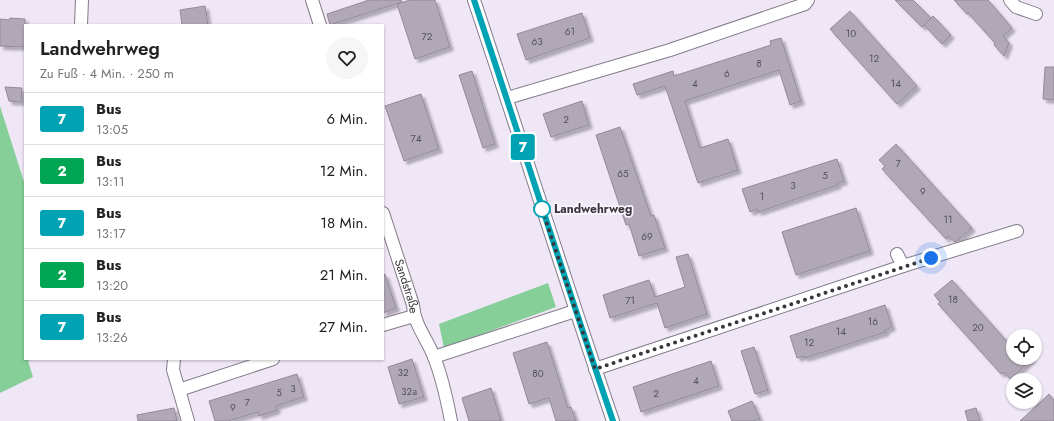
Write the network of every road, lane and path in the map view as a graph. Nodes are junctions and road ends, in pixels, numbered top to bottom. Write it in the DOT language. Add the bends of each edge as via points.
graph roads {
  1 [pos="82,0"];
  2 [pos="312,0"];
  3 [pos="474,0"];
  4 [pos="808,0"];
  5 [pos="1010,0"];
  6 [pos="1036,14"];
  7 [pos="81,24"];
  8 [pos="320,24"];
  9 [pos="507,98"];
  10 [pos="384,216"];
  11 [pos="1017,232"];
  12 [pos="897,254"];
  13 [pos="903,266"];
  14 [pos="575,311"];
  15 [pos="414,316"];
  16 [pos="384,325"];
  17 [pos="434,357"];
  18 [pos="174,360"];
  19 [pos="269,360"];
  20 [pos="595,369"];
  21 [pos="179,390"];
  22 [pos="188,421"];
  23 [pos="451,421"];
  24 [pos="613,421"];
  1 -- 7 [label="street"];
  2 -- 8 [label="street"];
  3 -- 9 [label="street"];
  4 -- 9 [label="street" via="806,4 670,50"];
  5 -- 6 [label="street" via="1016,7"];
  9 -- 14 [label="street"];
  10 -- 15 [label="street, Sandstraße" via="413,305"];
  11 -- 13 [label="street"];
  12 -- 13 [label="street"];
  13 -- 20 [label="street"];
  14 -- 17 [label="street"];
  14 -- 20 [label="street"];
  15 -- 16 [label="street"];
  15 -- 17 [label="street, Sandstraße"];
  17 -- 23 [label="street, Sandstraße" via="448,401"];
  18 -- 21 [label="street" via="173,370"];
  19 -- 21 [label="street"];
  20 -- 24 [label="street"];
  21 -- 22 [label="street"];
}
